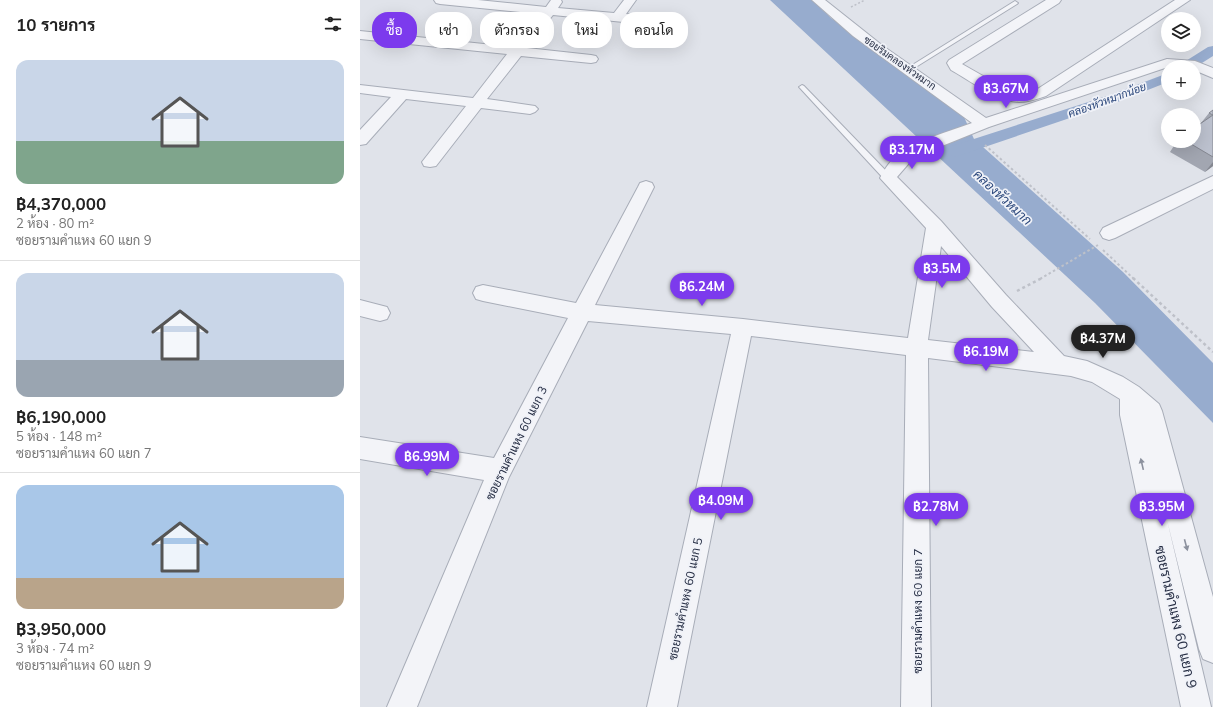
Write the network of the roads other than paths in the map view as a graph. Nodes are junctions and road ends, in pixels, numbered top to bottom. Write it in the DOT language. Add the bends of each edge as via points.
graph roads {
  1 [pos="440,0"];
  2 [pos="630,0"];
  3 [pos="818,0"];
  4 [pos="1055,0"];
  5 [pos="1184,0"];
  6 [pos="485,2"];
  7 [pos="1015,2"];
  8 [pos="553,5"];
  9 [pos="618,17"];
  10 [pos="360,35"];
  11 [pos="518,50"];
  12 [pos="591,59"];
  13 [pos="909,69"];
  14 [pos="1213,74"];
  15 [pos="802,87"];
  16 [pos="360,89"];
  17 [pos="402,94"];
  18 [pos="477,102"];
  19 [pos="530,109"];
  20 [pos="980,125"];
  21 [pos="360,140"];
  22 [pos="430,162"];
  23 [pos="888,178"];
  24 [pos="1213,182"];
  25 [pos="646,187"];
  26 [pos="935,226"];
  27 [pos="1109,233"];
  28 [pos="483,293"];
  29 [pos="360,308"];
  30 [pos="582,312"];
  31 [pos="380,313"];
  32 [pos="742,327"];
  33 [pos="917,346"];
  34 [pos="1058,364"];
  35 [pos="1131,394"];
  36 [pos="360,448"];
  37 [pos="500,471"];
  38 [pos="1213,649"];
  39 [pos="402,707"];
  40 [pos="662,707"];
  41 [pos="916,707"];
  42 [pos="1196,707"];
  1 -- 6 [label="street"];
  2 -- 9 [label="street"];
  3 -- 13 [label="street, ซอยริมคลองหัวหมาก" via="835,16"];
  4 -- 5 [label="street" via="954,63 956,67 1008,96 1030,97 1041,93"];
  6 -- 8 [label="street"];
  7 -- 13 [label="lane"];
  8 -- 9 [label="street"];
  8 -- 11 [label="street"];
  10 -- 11 [label="street"];
  11 -- 12 [label="street"];
  11 -- 18 [label="street"];
  13 -- 20 [label="street, ซอยริมคลองหัวหมาก"];
  14 -- 20 [label="street" via="1195,65 1166,63"];
  15 -- 23 [label="lane"];
  16 -- 17 [label="street"];
  17 -- 18 [label="street"];
  17 -- 21 [label="street"];
  18 -- 19 [label="street"];
  18 -- 22 [label="street"];
  20 -- 23 [label="street" via="921,148 904,158"];
  23 -- 26 [label="street"];
  24 -- 27 [label="street"];
  25 -- 30 [label="street, ซอยรามคำแหง 60 แยก 3"];
  26 -- 33 [label="street, ซอยรามคำแหง 60 แยก 7"];
  26 -- 34 [label="street" via="999,301"];
  28 -- 30 [label="street"];
  29 -- 31 [label="street"];
  30 -- 32 [label="street"];
  30 -- 37 [label="street, ซอยรามคำแหง 60 แยก 3"];
  32 -- 33 [label="street"];
  32 -- 40 [label="street, ซอยรามคำแหง 60 แยก 5"];
  33 -- 34 [label="street"];
  33 -- 41 [label="street, ซอยรามคำแหง 60 แยก 7"];
  34 -- 35 [label="street" via="1091,372 1110,380"];
  35 -- 38 [label="street, ซอยรามคำแหง 60 แยก 9, one-way" via="1151,411"];
  42 -- 35 [label="street, ซอยรามคำแหง 60 แยก 9, one-way" via="1131,415"];
  36 -- 37 [label="street"];
  37 -- 39 [label="street, ซอยรามคำแหง 60 แยก 3"];
}
